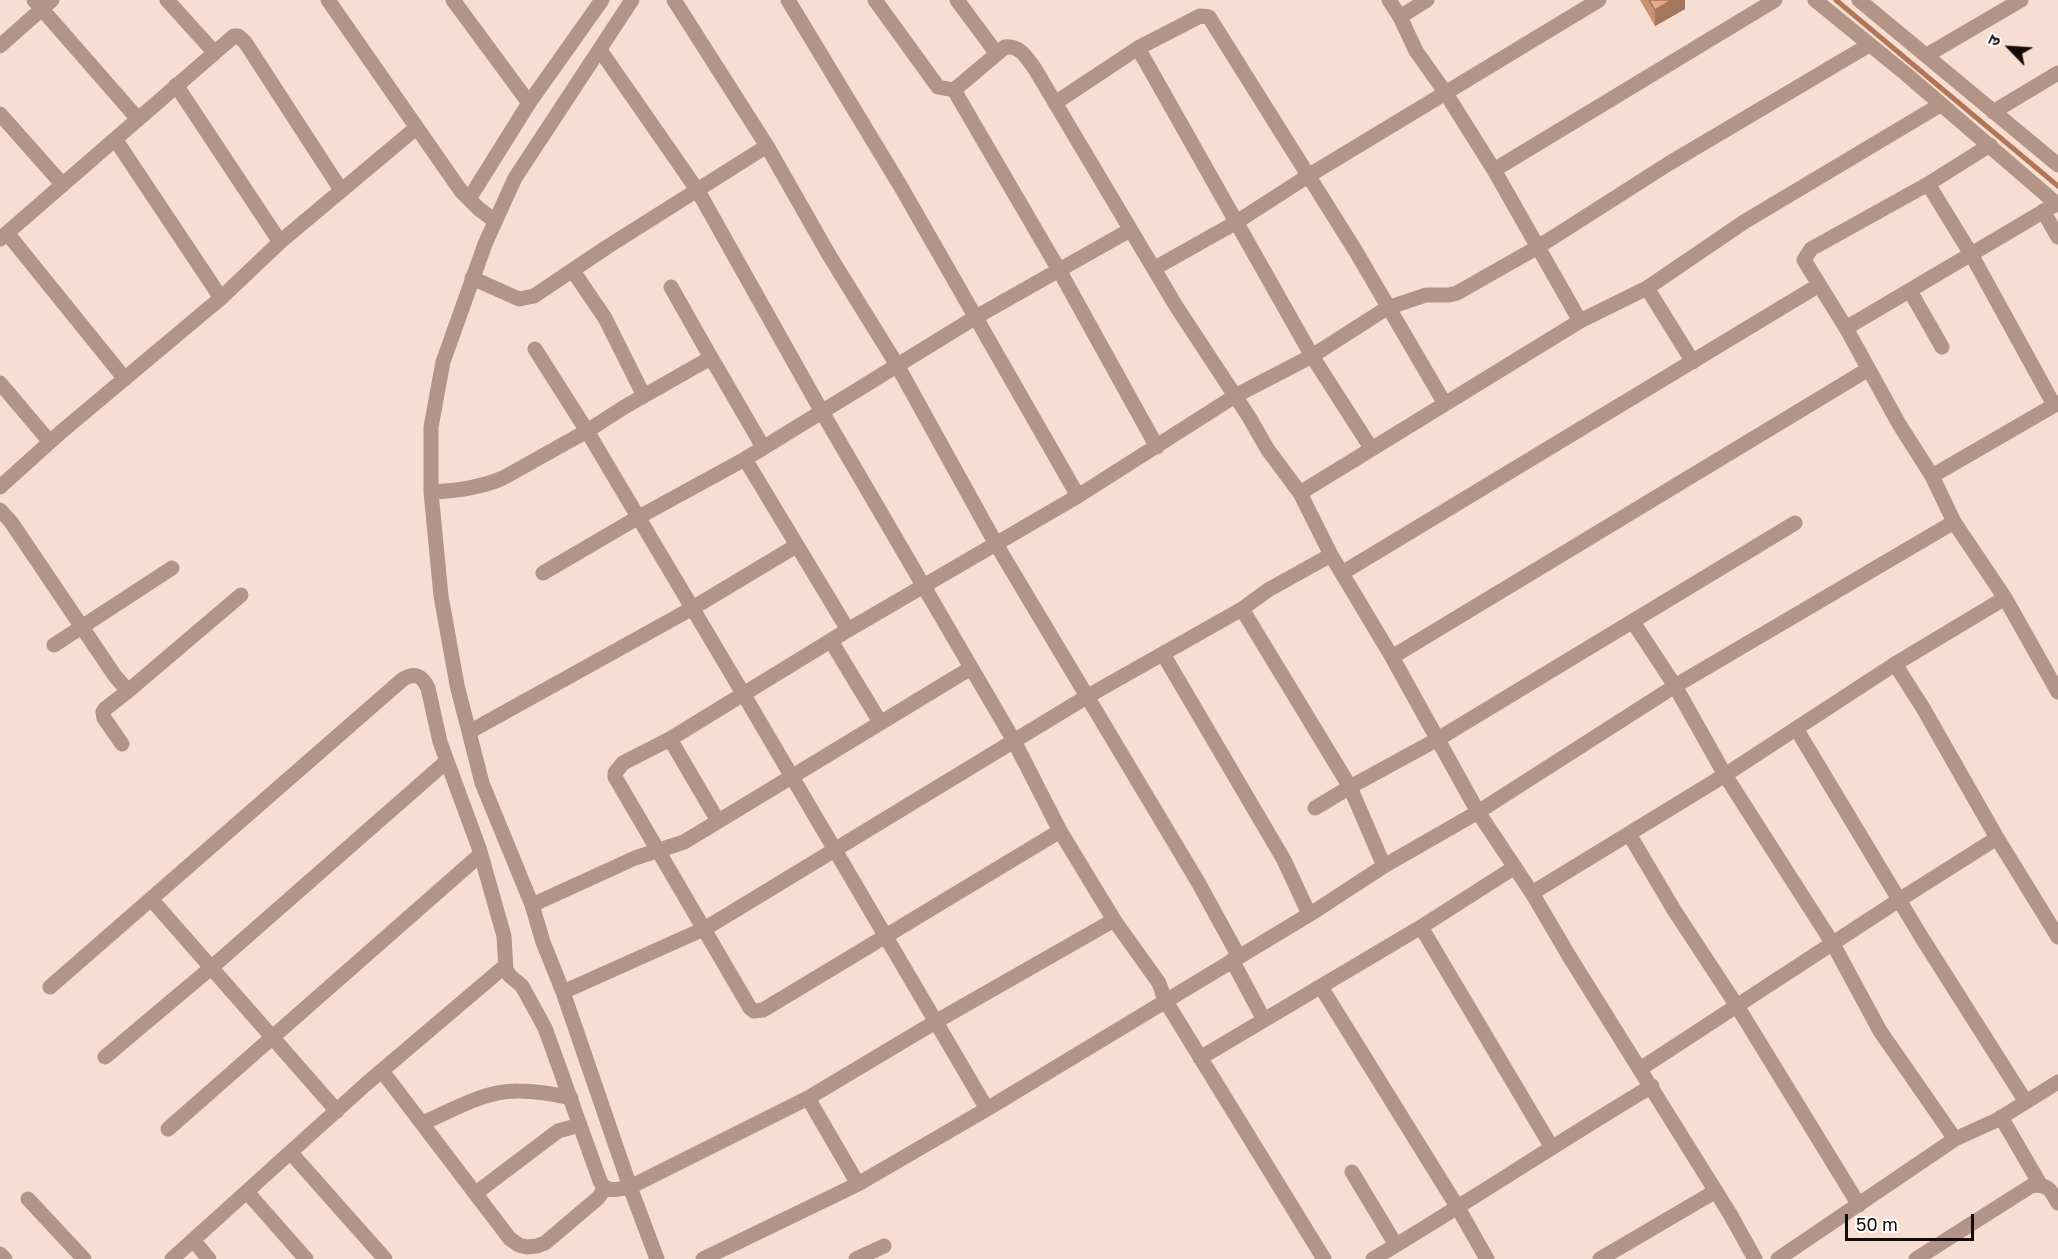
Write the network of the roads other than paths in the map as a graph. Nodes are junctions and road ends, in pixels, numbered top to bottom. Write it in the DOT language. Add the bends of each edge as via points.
graph roads {
  1 [pos="167,0"];
  2 [pos="328,0"];
  3 [pos="453,0"];
  4 [pos="633,0"];
  5 [pos="674,0"];
  6 [pos="788,0"];
  7 [pos="875,0"];
  8 [pos="957,0"];
  9 [pos="1389,0"];
  10 [pos="1427,0"];
  11 [pos="1599,0"];
  12 [pos="1775,0"];
  13 [pos="1815,0"];
  14 [pos="1859,0"];
  15 [pos="2021,0"];
  16 [pos="43,3"];
  17 [pos="596,3"];
  18 [pos="1400,17"];
  19 [pos="1869,45"];
  20 [pos="0,46"];
  21 [pos="1138,48"];
  22 [pos="600,50"];
  23 [pos="214,52"];
  24 [pos="997,54"];
  25 [pos="1927,55"];
  26 [pos="2058,73"];
  27 [pos="176,85"];
  28 [pos="954,90"];
  29 [pos="1445,92"];
  30 [pos="1055,102"];
  31 [pos="529,103"];
  32 [pos="1940,105"];
  33 [pos="1993,112"];
  34 [pos="0,114"];
  35 [pos="138,119"];
  36 [pos="416,128"];
  37 [pos="115,139"];
  38 [pos="1990,145"];
  39 [pos="767,146"];
  40 [pos="2058,165"];
  41 [pos="1494,170"];
  42 [pos="1308,176"];
  43 [pos="1928,184"];
  44 [pos="63,185"];
  45 [pos="341,190"];
  46 [pos="698,191"];
  47 [pos="2053,207"];
  48 [pos="483,211"];
  49 [pos="1235,223"];
  50 [pos="1130,230"];
  51 [pos="4,236"];
  52 [pos="2058,237"];
  53 [pos="280,242"];
  54 [pos="1538,248"];
  55 [pos="1971,254"];
  56 [pos="1155,268"];
  57 [pos="1059,270"];
  58 [pos="573,271"];
  59 [pos="472,278"];
  60 [pos="1819,285"];
  61 [pos="671,287"];
  62 [pos="1647,288"];
  63 [pos="1910,291"];
  64 [pos="221,298"];
  65 [pos="1387,308"];
  66 [pos="976,316"];
  67 [pos="1580,321"];
  68 [pos="1846,328"];
  69 [pos="1942,347"];
  70 [pos="535,349"];
  71 [pos="1312,356"];
  72 [pos="1693,362"];
  73 [pos="714,363"];
  74 [pos="897,365"];
  75 [pos="1868,370"];
  76 [pos="125,379"];
  77 [pos="0,383"];
  78 [pos="644,396"];
  79 [pos="1235,396"];
  80 [pos="1445,404"];
  81 [pos="2056,404"];
  82 [pos="822,412"];
  83 [pos="587,431"];
  84 [pos="50,442"];
  85 [pos="763,447"];
  86 [pos="1157,447"];
  87 [pos="1371,448"];
  88 [pos="745,459"];
  89 [pos="1932,476"];
  90 [pos="0,487"];
  91 [pos="431,492"];
  92 [pos="1300,493"];
  93 [pos="1078,496"];
  94 [pos="0,510"];
  95 [pos="637,518"];
  96 [pos="1954,522"];
  97 [pos="1795,523"];
  98 [pos="996,543"];
  99 [pos="796,546"];
  100 [pos="1331,555"];
  101 [pos="172,568"];
  102 [pos="543,573"];
  103 [pos="1342,573"];
  104 [pos="924,587"];
  105 [pos="241,595"];
  106 [pos="2005,598"];
  107 [pos="691,609"];
  108 [pos="1242,609"];
  109 [pos="1633,622"];
  110 [pos="82,626"];
  111 [pos="848,630"];
  112 [pos="831,641"];
  113 [pos="54,645"];
  114 [pos="1163,654"];
  115 [pos="1392,657"];
  116 [pos="1895,664"];
  117 [pos="971,668"];
  118 [pos="1675,686"];
  119 [pos="128,691"];
  120 [pos="2058,692"];
  121 [pos="744,695"];
  122 [pos="1088,696"];
  123 [pos="880,722"];
  124 [pos="1797,729"];
  125 [pos="469,732"];
  126 [pos="670,739"];
  127 [pos="1437,739"];
  128 [pos="1014,741"];
  129 [pos="123,744"];
  130 [pos="447,761"];
  131 [pos="791,775"];
  132 [pos="1725,775"];
  133 [pos="1350,787"];
  134 [pos="1315,808"];
  135 [pos="1478,812"];
  136 [pos="718,821"];
  137 [pos="1060,831"];
  138 [pos="1629,834"];
  139 [pos="1997,838"];
  140 [pos="660,851"];
  141 [pos="835,851"];
  142 [pos="481,854"];
  143 [pos="1384,866"];
  144 [pos="1515,867"];
  145 [pos="1532,893"];
  146 [pos="151,899"];
  147 [pos="1899,900"];
  148 [pos="532,905"];
  149 [pos="1309,915"];
  150 [pos="1114,920"];
  151 [pos="1421,927"];
  152 [pos="706,928"];
  153 [pos="886,935"];
  154 [pos="2058,937"];
  155 [pos="1833,944"];
  156 [pos="1235,958"];
  157 [pos="505,966"];
  158 [pos="212,968"];
  159 [pos="50,987"];
  160 [pos="1321,987"];
  161 [pos="563,992"];
  162 [pos="1165,1000"];
  163 [pos="1737,1006"];
  164 [pos="1264,1020"];
  165 [pos="937,1021"];
  166 [pos="272,1038"];
  167 [pos="105,1057"];
  168 [pos="1200,1058"];
  169 [pos="1640,1069"];
  170 [pos="382,1071"];
  171 [pos="2058,1082"];
  172 [pos="1652,1086"];
  173 [pos="570,1098"];
  174 [pos="808,1098"];
  175 [pos="2026,1102"];
  176 [pos="987,1109"];
  177 [pos="337,1111"];
  178 [pos="2001,1117"];
  179 [pos="423,1123"];
  180 [pos="580,1125"];
  181 [pos="168,1129"];
  182 [pos="1955,1139"];
  183 [pos="1551,1146"];
  184 [pos="291,1153"];
  185 [pos="1352,1172"];
  186 [pos="858,1184"];
  187 [pos="2040,1184"];
  188 [pos="630,1187"];
  189 [pos="605,1188"];
  190 [pos="1716,1191"];
  191 [pos="247,1192"];
  192 [pos="476,1193"];
  193 [pos="28,1199"];
  194 [pos="2058,1203"];
  195 [pos="1859,1205"];
  196 [pos="1458,1208"];
  197 [pos="193,1240"];
  198 [pos="1396,1245"];
  199 [pos="884,1246"];
  200 [pos="0,1254"];
  201 [pos="4,1259"];
  202 [pos="84,1259"];
  203 [pos="172,1259"];
  204 [pos="209,1259"];
  205 [pos="306,1259"];
  206 [pos="385,1259"];
  207 [pos="657,1259"];
  208 [pos="703,1259"];
  209 [pos="856,1259"];
  210 [pos="1324,1259"];
  211 [pos="1373,1259"];
  212 [pos="1487,1259"];
  213 [pos="1600,1259"];
  214 [pos="1755,1259"];
  215 [pos="1778,1259"];
  216 [pos="1916,1259"];
  1 -- 23 [label="street"];
  2 -- 36 [label="street"];
  3 -- 31 [label="street"];
  4 -- 22 [label="street"];
  5 -- 39 [label="street"];
  6 -- 66 [label="street"];
  7 -- 28 [label="street" via="938,87"];
  8 -- 24 [label="street"];
  9 -- 18 [label="street"];
  10 -- 18 [label="street"];
  11 -- 29 [label="street"];
  12 -- 41 [label="street"];
  13 -- 19 [label="street"];
  14 -- 25 [label="street"];
  15 -- 25 [label="street"];
  16 -- 20 [label="street"];
  16 -- 35 [label="street"];
  17 -- 31 [label="street"];
  18 -- 29 [label="street" via="1416,51"];
  19 -- 32 [label="street"];
  19 -- 54 [label="street" via="1668,164"];
  21 -- 30 [label="street"];
  21 -- 42 [label="street" via="1200,16 1209,17"];
  21 -- 49 [label="street"];
  22 -- 46 [label="street"];
  22 -- 48 [label="street" via="515,178"];
  23 -- 27 [label="street"];
  23 -- 45 [label="street" via="234,36 242,38"];
  24 -- 28 [label="street"];
  24 -- 30 [label="street" via="1009,46 1022,52"];
  25 -- 33 [label="street"];
  26 -- 33 [label="street"];
  27 -- 35 [label="street"];
  27 -- 53 [label="street"];
  28 -- 57 [label="street"];
  29 -- 41 [label="street"];
  29 -- 42 [label="street"];
  30 -- 50 [label="street"];
  31 -- 48 [label="street"];
  32 -- 38 [label="street"];
  32 -- 62 [label="street" via="1744,222"];
  33 -- 40 [label="street"];
  34 -- 44 [label="street"];
  35 -- 37 [label="street"];
  36 -- 45 [label="street"];
  36 -- 48 [label="street" via="461,191"];
  37 -- 44 [label="street"];
  37 -- 64 [label="street"];
  38 -- 43 [label="street"];
  38 -- 47 [label="street"];
  39 -- 46 [label="street"];
  39 -- 74 [label="street"];
  41 -- 54 [label="street"];
  42 -- 49 [label="street"];
  42 -- 65 [label="street"];
  43 -- 55 [label="street"];
  43 -- 60 [label="street" via="1811,249 1804,260"];
  44 -- 51 [label="street"];
  45 -- 53 [label="street"];
  46 -- 58 [label="street"];
  46 -- 82 [label="street"];
  47 -- 52 [label="street"];
  47 -- 55 [label="street"];
  48 -- 59 [label="street"];
  49 -- 56 [label="street"];
  49 -- 71 [label="street"];
  50 -- 56 [label="street"];
  50 -- 57 [label="street"];
  51 -- 76 [label="street"];
  53 -- 64 [label="street"];
  54 -- 65 [label="street" via="1454,294 1426,296"];
  54 -- 67 [label="street"];
  55 -- 63 [label="street"];
  55 -- 81 [label="street"];
  56 -- 79 [label="street"];
  57 -- 66 [label="street"];
  57 -- 86 [label="street"];
  58 -- 59 [label="street" via="527,298 510,296"];
  58 -- 78 [label="street" via="605,318"];
  59 -- 91 [label="street" via="442,362 431,427"];
  60 -- 68 [label="street"];
  60 -- 72 [label="street"];
  61 -- 73 [label="street"];
  62 -- 67 [label="street"];
  62 -- 72 [label="street"];
  63 -- 68 [label="street"];
  63 -- 69 [label="street"];
  64 -- 76 [label="street"];
  65 -- 71 [label="street"];
  65 -- 80 [label="street"];
  66 -- 74 [label="street"];
  66 -- 93 [label="street"];
  67 -- 80 [label="street"];
  68 -- 75 [label="street"];
  70 -- 83 [label="street"];
  71 -- 79 [label="street"];
  71 -- 87 [label="street"];
  72 -- 103 [label="street"];
  73 -- 78 [label="street" via="703,362"];
  73 -- 85 [label="street"];
  74 -- 82 [label="street"];
  74 -- 98 [label="street"];
  75 -- 89 [label="street"];
  75 -- 115 [label="street"];
  76 -- 84 [label="street"];
  77 -- 84 [label="street"];
  78 -- 83 [label="street"];
  79 -- 86 [label="street"];
  79 -- 92 [label="street"];
  80 -- 87 [label="street"];
  81 -- 89 [label="street"];
  82 -- 85 [label="street"];
  82 -- 104 [label="street"];
  83 -- 91 [label="street" via="490,483"];
  83 -- 95 [label="street"];
  84 -- 90 [label="street"];
  85 -- 88 [label="street"];
  86 -- 93 [label="street"];
  87 -- 92 [label="street"];
  88 -- 95 [label="street"];
  88 -- 99 [label="street"];
  89 -- 96 [label="street"];
  91 -- 125 [label="street" via="441,596"];
  92 -- 100 [label="street"];
  93 -- 98 [label="street"];
  94 -- 110 [label="street"];
  95 -- 102 [label="street"];
  95 -- 107 [label="street"];
  96 -- 106 [label="street"];
  96 -- 118 [label="street"];
  97 -- 109 [label="street"];
  98 -- 104 [label="street"];
  98 -- 122 [label="street"];
  99 -- 107 [label="street"];
  99 -- 111 [label="street"];
  100 -- 103 [label="street"];
  100 -- 108 [label="street"];
  101 -- 110 [label="street"];
  103 -- 115 [label="street"];
  104 -- 111 [label="street"];
  104 -- 117 [label="street"];
  105 -- 119 [label="street"];
  106 -- 116 [label="street"];
  106 -- 120 [label="street"];
  107 -- 121 [label="street"];
  107 -- 125 [label="street"];
  108 -- 114 [label="street"];
  108 -- 133 [label="street"];
  109 -- 118 [label="street"];
  109 -- 127 [label="street"];
  110 -- 113 [label="street"];
  110 -- 119 [label="street"];
  111 -- 112 [label="street"];
  112 -- 121 [label="street"];
  112 -- 123 [label="street"];
  114 -- 122 [label="street"];
  114 -- 149 [label="street" via="1284,860"];
  115 -- 127 [label="street"];
  116 -- 124 [label="street"];
  116 -- 139 [label="street"];
  117 -- 123 [label="street"];
  117 -- 128 [label="street"];
  118 -- 132 [label="street"];
  118 -- 135 [label="street"];
  119 -- 129 [label="street" via="103,712"];
  121 -- 126 [label="street"];
  121 -- 131 [label="street"];
  122 -- 128 [label="street"];
  122 -- 156 [label="street" via="1198,882"];
  123 -- 131 [label="street"];
  124 -- 132 [label="street"];
  124 -- 147 [label="street"];
  125 -- 148 [label="street" via="482,783"];
  126 -- 136 [label="street"];
  126 -- 140 [label="street" via="623,763 615,773"];
  127 -- 133 [label="street"];
  127 -- 135 [label="street"];
  128 -- 137 [label="street"];
  128 -- 141 [label="street"];
  130 -- 142 [label="street"];
  130 -- 146 [label="street" via="425,680 407,676"];
  130 -- 158 [label="street"];
  131 -- 136 [label="street"];
  131 -- 141 [label="street"];
  132 -- 138 [label="street"];
  132 -- 155 [label="street"];
  133 -- 134 [label="street"];
  133 -- 143 [label="street"];
  135 -- 143 [label="street"];
  135 -- 144 [label="street"];
  136 -- 140 [label="street" via="684,842"];
  137 -- 150 [label="street"];
  137 -- 153 [label="street"];
  138 -- 145 [label="street"];
  138 -- 163 [label="street"];
  139 -- 147 [label="street"];
  139 -- 154 [label="street"];
  140 -- 148 [label="street" via="635,858"];
  140 -- 152 [label="street"];
  141 -- 152 [label="street"];
  141 -- 153 [label="street"];
  142 -- 157 [label="street" via="504,936"];
  142 -- 166 [label="street"];
  143 -- 149 [label="street"];
  144 -- 145 [label="street"];
  144 -- 151 [label="street"];
  145 -- 169 [label="street"];
  146 -- 158 [label="street"];
  146 -- 159 [label="street"];
  147 -- 155 [label="street"];
  147 -- 175 [label="street"];
  148 -- 161 [label="street"];
  149 -- 156 [label="street"];
  150 -- 162 [label="street" via="1159,984"];
  150 -- 165 [label="street"];
  151 -- 160 [label="street"];
  151 -- 183 [label="street"];
  152 -- 153 [label="street" via="750,1008 759,1011"];
  152 -- 161 [label="street"];
  153 -- 165 [label="street"];
  155 -- 163 [label="street"];
  155 -- 182 [label="street" via="1880,1032"];
  156 -- 162 [label="street"];
  156 -- 164 [label="street"];
  157 -- 170 [label="street"];
  157 -- 173 [label="street" via="535,1007"];
  158 -- 166 [label="street"];
  158 -- 167 [label="street"];
  160 -- 164 [label="street"];
  160 -- 196 [label="street"];
  161 -- 188 [label="street"];
  162 -- 168 [label="street"];
  162 -- 176 [label="street"];
  163 -- 169 [label="street"];
  163 -- 195 [label="street"];
  164 -- 168 [label="street"];
  165 -- 174 [label="street"];
  165 -- 176 [label="street"];
  166 -- 177 [label="street"];
  166 -- 181 [label="street"];
  168 -- 210 [label="street"];
  169 -- 172 [label="street"];
  170 -- 177 [label="street"];
  170 -- 179 [label="street"];
  171 -- 175 [label="street"];
  172 -- 183 [label="street"];
  172 -- 190 [label="street"];
  173 -- 179 [label="street" via="519,1091 497,1093"];
  173 -- 180 [label="street"];
  174 -- 186 [label="street"];
  174 -- 188 [label="street"];
  175 -- 178 [label="street"];
  176 -- 186 [label="street"];
  177 -- 184 [label="street"];
  178 -- 182 [label="street"];
  178 -- 187 [label="street"];
  179 -- 192 [label="street"];
  180 -- 189 [label="street"];
  180 -- 192 [label="street" via="558,1131"];
  182 -- 195 [label="street"];
  183 -- 196 [label="street"];
  184 -- 191 [label="street"];
  184 -- 206 [label="street"];
  185 -- 198 [label="street"];
  186 -- 208 [label="street"];
  187 -- 194 [label="street" via="2047,1186"];
  187 -- 216 [label="street"];
  188 -- 189 [label="street"];
  188 -- 207 [label="street"];
  189 -- 192 [label="street" via="598,1198 537,1246 519,1245 510,1239"];
  190 -- 213 [label="street"];
  190 -- 214 [label="street"];
  191 -- 197 [label="street"];
  191 -- 205 [label="street"];
  193 -- 202 [label="street"];
  195 -- 215 [label="street"];
  196 -- 198 [label="street"];
  196 -- 212 [label="street"];
  197 -- 203 [label="street"];
  197 -- 204 [label="street"];
  198 -- 211 [label="street"];
  199 -- 209 [label="street"];
  200 -- 201 [label="street"];
}
